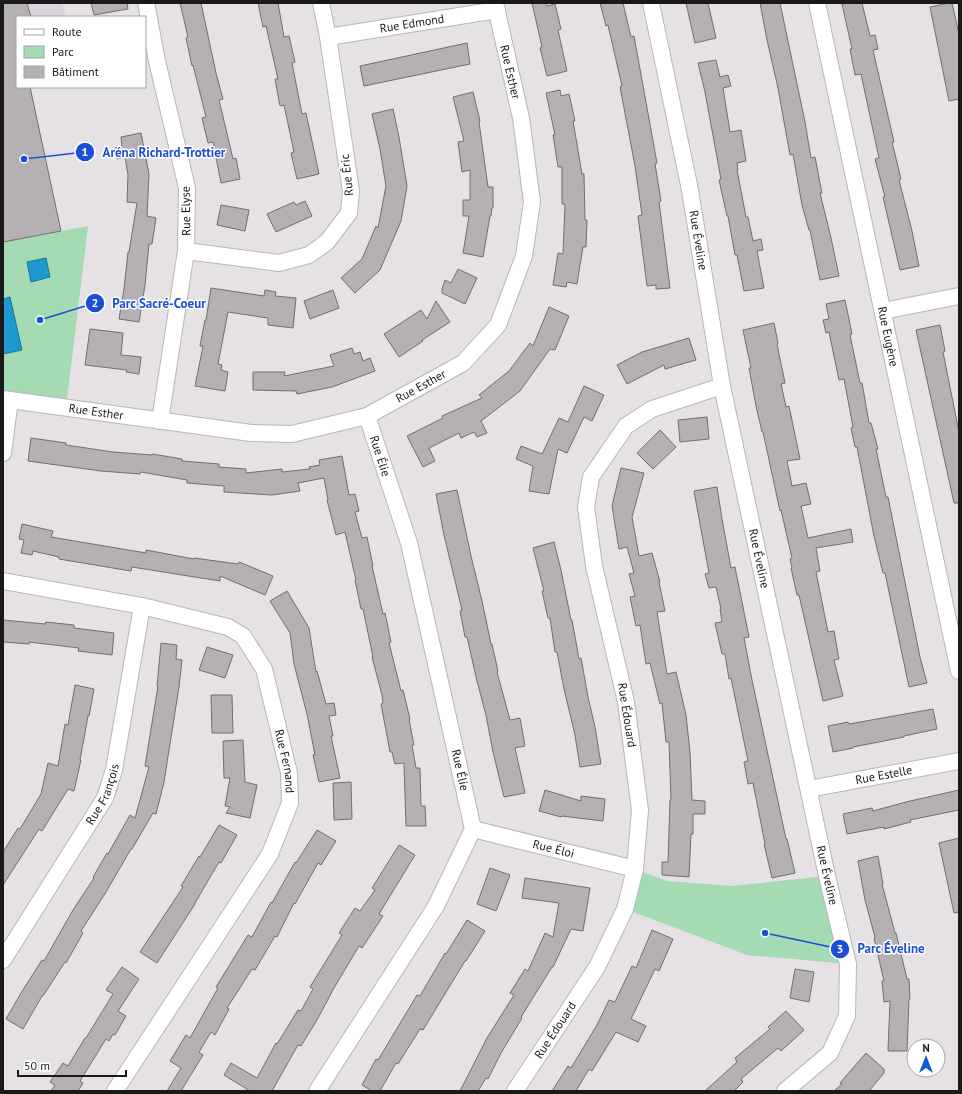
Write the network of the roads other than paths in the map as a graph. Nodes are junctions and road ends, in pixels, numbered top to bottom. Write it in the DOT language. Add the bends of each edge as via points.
graph roads {
  1 [pos="146,3"];
  2 [pos="321,3"];
  3 [pos="651,3"];
  4 [pos="817,3"];
  5 [pos="496,6"];
  6 [pos="328,37"];
  7 [pos="186,251"];
  8 [pos="959,296"];
  9 [pos="883,311"];
  10 [pos="722,386"];
  11 [pos="6,399"];
  12 [pos="367,416"];
  13 [pos="160,421"];
  14 [pos="3,453"];
  15 [pos="3,581"];
  16 [pos="142,606"];
  17 [pos="959,671"];
  18 [pos="959,760"];
  19 [pos="808,789"];
  20 [pos="473,830"];
  21 [pos="635,868"];
  22 [pos="3,960"];
  23 [pos="115,1091"];
  24 [pos="317,1091"];
  25 [pos="515,1091"];
  26 [pos="785,1091"];
  1 -- 7 [label="street, Rue Elyse" via="187,188"];
  2 -- 6 [label="street, Rue Éric"];
  3 -- 10 [label="street, Rue Éveline" via="690,190"];
  4 -- 9 [label="street, Rue Eugène"];
  5 -- 6 [label="street, Rue Edmond"];
  5 -- 12 [label="street, Rue Esther" via="521,118 532,202 524,256 498,325 463,363"];
  6 -- 7 [label="street, Rue Éric" via="351,191 349,212 327,242 309,255 279,263"];
  7 -- 13 [label="street, Rue Elyse"];
  8 -- 9 [label="street"];
  9 -- 17 [label="street, Rue Eugène"];
  10 -- 19 [label="street, Rue Éveline"];
  10 -- 21 [label="street, Rue Édouard" via="652,409 626,426 591,477 586,507 594,566 626,702 640,810"];
  11 -- 13 [label="street, Rue Esther"];
  11 -- 14 [label="street"];
  12 -- 13 [label="street, Rue Esther" via="292,434 250,433"];
  12 -- 20 [label="street, Rue Élie" via="409,543"];
  15 -- 16 [label="street, Rue Fernand"];
  16 -- 22 [label="street, Rue François" via="114,770 105,798"];
  16 -- 23 [label="street, Rue Fernand" via="228,627 243,636 264,669 289,773 290,803 270,854"];
  18 -- 19 [label="street, Rue Estelle"];
  19 -- 26 [label="street, Rue Éveline" via="848,964 847,1016 830,1053"];
  20 -- 21 [label="street, Rue Éloi"];
  20 -- 24 [label="street" via="436,906"];
  21 -- 25 [label="street, Rue Édouard" via="625,909 596,967"];
}
